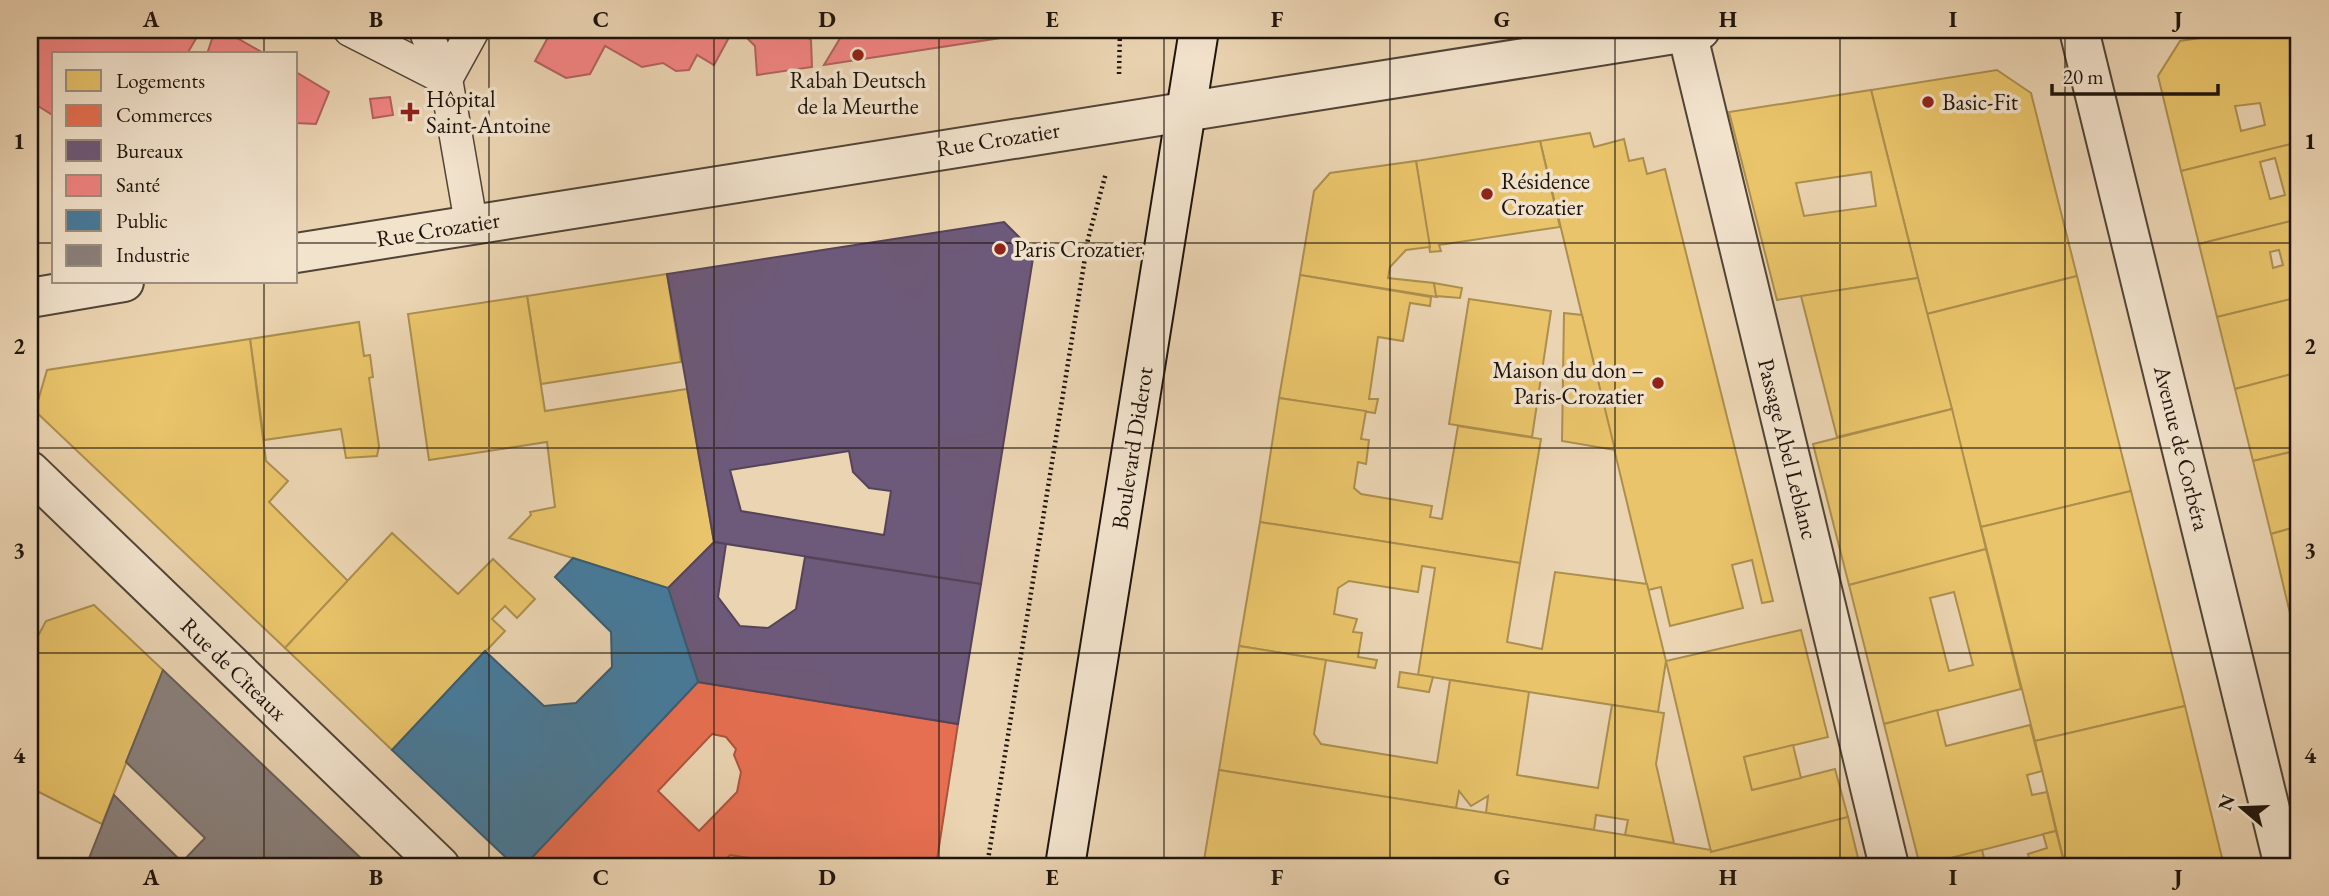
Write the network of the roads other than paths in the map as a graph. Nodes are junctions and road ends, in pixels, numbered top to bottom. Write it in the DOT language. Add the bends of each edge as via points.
graph roads {
  1 [pos="350,30"];
  2 [pos="425,30"];
  3 [pos="473,30"];
  4 [pos="1199,30"];
  5 [pos="2079,30"];
  6 [pos="1694,31"];
  7 [pos="446,79"];
  8 [pos="1187,110"];
  9 [pos="471,223"];
  10 [pos="298,253"];
  11 [pos="112,284"];
  12 [pos="30,298"];
  13 [pos="33,485"];
  14 [pos="440,866"];
  15 [pos="1065,866"];
  16 [pos="1889,866"];
  17 [pos="2284,866"];
  1 -- 7 [label="lane"];
  2 -- 7 [label="lane"];
  3 -- 7 [label="lane"];
  4 -- 8 [label="street, Boulevard Diderot"];
  5 -- 17 [label="street, Avenue de Corbéra"];
  6 -- 8 [label="street, Rue Crozatier"];
  6 -- 16 [label="street, Passage Abel Leblanc"];
  7 -- 9 [label="lane"];
  8 -- 9 [label="street, Rue Crozatier"];
  8 -- 15 [label="street, Boulevard Diderot"];
  9 -- 10 [label="street, Rue Crozatier"];
  11 -- 12 [label="street"];
  13 -- 14 [label="street, Rue de Cîteaux"];
}
